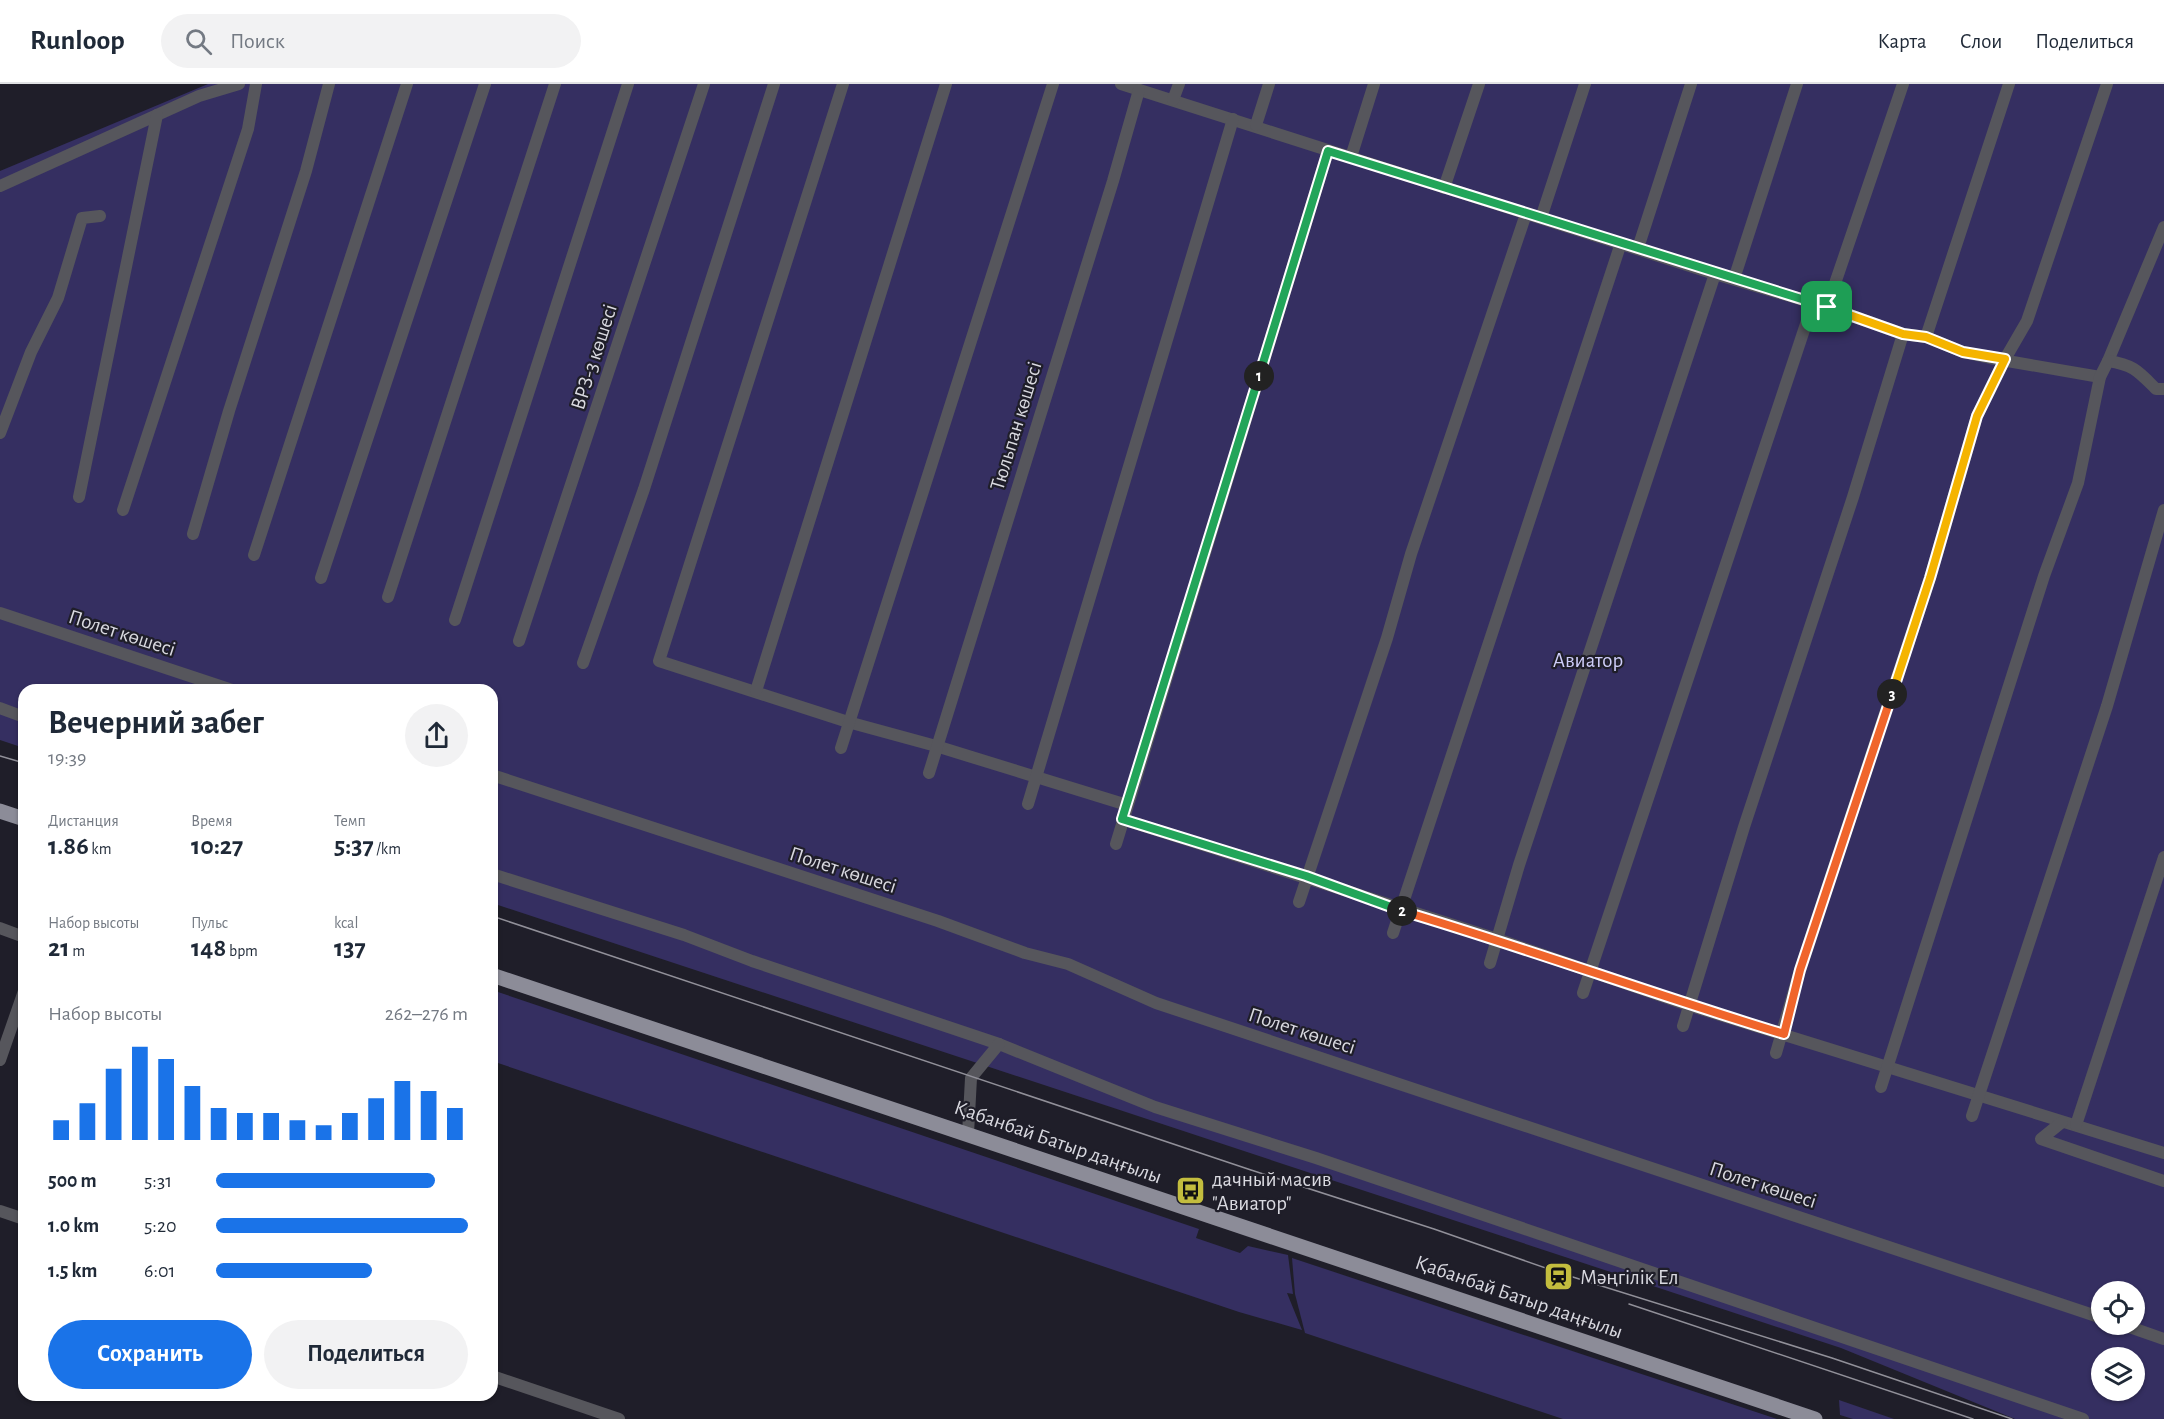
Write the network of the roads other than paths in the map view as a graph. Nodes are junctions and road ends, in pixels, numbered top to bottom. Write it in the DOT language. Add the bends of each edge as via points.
graph roads {
  1 [pos="239,84"];
  2 [pos="256,84"];
  3 [pos="329,84"];
  4 [pos="407,84"];
  5 [pos="485,84"];
  6 [pos="555,84"];
  7 [pos="628,84"];
  8 [pos="704,84"];
  9 [pos="774,84"];
  10 [pos="843,84"];
  11 [pos="946,84"];
  12 [pos="1053,84"];
  13 [pos="1121,84"];
  14 [pos="1179,84"];
  15 [pos="1269,84"];
  16 [pos="1374,84"];
  17 [pos="1479,84"];
  18 [pos="1585,84"];
  19 [pos="1691,84"];
  20 [pos="1797,84"];
  21 [pos="1903,84"];
  22 [pos="2009,84"];
  23 [pos="2107,84"];
  24 [pos="1139,90"];
  25 [pos="1173,100"];
  26 [pos="157,115"];
  27 [pos="1233,119"];
  28 [pos="1256,125"];
  29 [pos="1328,151"];
  30 [pos="1351,157"];
  31 [pos="0,186"];
  32 [pos="1444,188"];
  33 [pos="1526,214"];
  34 [pos="100,216"];
  35 [pos="1541,218"];
  36 [pos="2164,227"];
  37 [pos="1621,243"];
  38 [pos="1638,248"];
  39 [pos="1715,274"];
  40 [pos="1734,279"];
  41 [pos="1813,303"];
  42 [pos="1827,307"];
  43 [pos="1903,334"];
  44 [pos="1926,337"];
  45 [pos="2005,359"];
  46 [pos="2108,361"];
  47 [pos="2100,377"];
  48 [pos="2164,389"];
  49 [pos="0,433"];
  50 [pos="79,497"];
  51 [pos="123,510"];
  52 [pos="2164,510"];
  53 [pos="193,534"];
  54 [pos="254,555"];
  55 [pos="321,578"];
  56 [pos="388,597"];
  57 [pos="0,613"];
  58 [pos="455,620"];
  59 [pos="519,641"];
  60 [pos="583,663"];
  61 [pos="214,684"];
  62 [pos="756,691"];
  63 [pos="0,708"];
  64 [pos="18,715"];
  65 [pos="848,722"];
  66 [pos="936,746"];
  67 [pos="841,748"];
  68 [pos="929,773"];
  69 [pos="1035,776"];
  70 [pos="498,777"];
  71 [pos="1028,804"];
  72 [pos="1127,805"];
  73 [pos="2,812"];
  74 [pos="18,817"];
  75 [pos="1122,819"];
  76 [pos="1116,844"];
  77 [pos="2164,857"];
  78 [pos="498,876"];
  79 [pos="1306,876"];
  80 [pos="1299,902"];
  81 [pos="1400,910"];
  82 [pos="0,928"];
  83 [pos="1393,933"];
  84 [pos="18,935"];
  85 [pos="1497,939"];
  86 [pos="1490,963"];
  87 [pos="1590,971"];
  88 [pos="498,977"];
  89 [pos="1583,993"];
  90 [pos="1689,1005"];
  91 [pos="18,1008"];
  92 [pos="1683,1026"];
  93 [pos="1784,1034"];
  94 [pos="999,1044"];
  95 [pos="1776,1053"];
  96 [pos="0,1060"];
  97 [pos="1888,1066"];
  98 [pos="1881,1087"];
  99 [pos="1979,1096"];
  100 [pos="1972,1116"];
  101 [pos="2062,1122"];
  102 [pos="2076,1125"];
  103 [pos="968,1134"];
  104 [pos="2164,1153"];
  105 [pos="2164,1180"];
  106 [pos="0,1211"];
  107 [pos="18,1218"];
  108 [pos="2091,1314"];
  109 [pos="2145,1332"];
  110 [pos="2164,1339"];
  111 [pos="498,1378"];
  112 [pos="581,1406"];
  113 [pos="585,1419"];
  114 [pos="619,1419"];
  115 [pos="1815,1419"];
  116 [pos="2083,1419"];
  1 -- 26 [label="street"];
  2 -- 51 [label="street" via="248,129"];
  3 -- 53 [label="street" via="306,171"];
  4 -- 54 [label="street"];
  5 -- 55 [label="street"];
  6 -- 56 [label="street"];
  7 -- 58 [label="street"];
  8 -- 59 [label="street, ВРЗ-3 көшесі"];
  9 -- 60 [label="street" via="644,489"];
  10 -- 62 [label="street" via="659,661"];
  11 -- 62 [label="street"];
  12 -- 65 [label="street"];
  13 -- 24 [label="street"];
  14 -- 25 [label="street"];
  15 -- 28 [label="street"];
  16 -- 30 [label="street"];
  17 -- 32 [label="street"];
  18 -- 35 [label="street"];
  19 -- 38 [label="street"];
  20 -- 40 [label="street"];
  21 -- 42 [label="street"];
  22 -- 44 [label="street"];
  23 -- 45 [label="street" via="2027,321"];
  24 -- 25 [label="street"];
  24 -- 66 [label="street, Тюльпан көшесі"];
  25 -- 27 [label="street"];
  26 -- 31 [label="street"];
  26 -- 50 [label="street"];
  27 -- 28 [label="street"];
  27 -- 69 [label="street"];
  28 -- 29 [label="street"];
  29 -- 30 [label="street"];
  29 -- 72 [label="street"];
  30 -- 32 [label="street"];
  32 -- 33 [label="street"];
  33 -- 35 [label="street"];
  33 -- 79 [label="street"];
  34 -- 49 [label="street" via="81,218 58,298 30,352"];
  35 -- 37 [label="street"];
  36 -- 46 [label="street"];
  37 -- 38 [label="street"];
  37 -- 81 [label="street"];
  38 -- 39 [label="street"];
  39 -- 40 [label="street"];
  39 -- 85 [label="street"];
  40 -- 41 [label="street"];
  41 -- 42 [label="street"];
  41 -- 87 [label="street"];
  42 -- 43 [label="street"];
  43 -- 44 [label="street"];
  43 -- 90 [label="street"];
  44 -- 45 [label="street" via="1963,352"];
  45 -- 47 [label="street"];
  45 -- 93 [label="street" via="1977,416 1930,578 1800,970"];
  46 -- 47 [label="street"];
  46 -- 48 [label="street" via="2138,370 2156,389"];
  47 -- 97 [label="street" via="2078,483 2044,576"];
  52 -- 99 [label="street" via="2107,706"];
  57 -- 61 [label="street, Полет көшесі"];
  62 -- 65 [label="street"];
  63 -- 64 [label="street"];
  65 -- 66 [label="street"];
  65 -- 67 [label="street"];
  66 -- 68 [label="street, Тюльпан көшесі"];
  66 -- 69 [label="street"];
  69 -- 71 [label="street"];
  69 -- 72 [label="street"];
  70 -- 108 [label="street, Полет көшесі" via="1068,964 1156,1003"];
  72 -- 75 [label="street"];
  73 -- 74 [label="main road"];
  75 -- 76 [label="street"];
  75 -- 79 [label="street"];
  77 -- 102 [label="street"];
  78 -- 94 [label="street" via="684,935"];
  79 -- 80 [label="street"];
  79 -- 81 [label="street"];
  81 -- 83 [label="street"];
  81 -- 85 [label="street"];
  82 -- 84 [label="street"];
  85 -- 86 [label="street"];
  85 -- 87 [label="street"];
  87 -- 89 [label="street"];
  87 -- 90 [label="street"];
  88 -- 103 [label="main road, Қабанбай Батыр даңғылы"];
  90 -- 92 [label="street"];
  90 -- 93 [label="street"];
  91 -- 96 [label="street"];
  93 -- 95 [label="street"];
  93 -- 97 [label="street"];
  94 -- 103 [label="street" via="971,1078"];
  94 -- 116 [label="street" via="1155,1107"];
  97 -- 98 [label="street"];
  97 -- 99 [label="street"];
  99 -- 100 [label="street"];
  99 -- 101 [label="street"];
  101 -- 102 [label="street"];
  101 -- 105 [label="street" via="2041,1139"];
  102 -- 104 [label="street"];
  103 -- 115 [label="main road, Қабанбай Батыр даңғылы"];
  106 -- 107 [label="street"];
  109 -- 110 [label="street"];
  111 -- 112 [label="street"];
  112 -- 113 [label="street"];
  112 -- 114 [label="street"];
}
